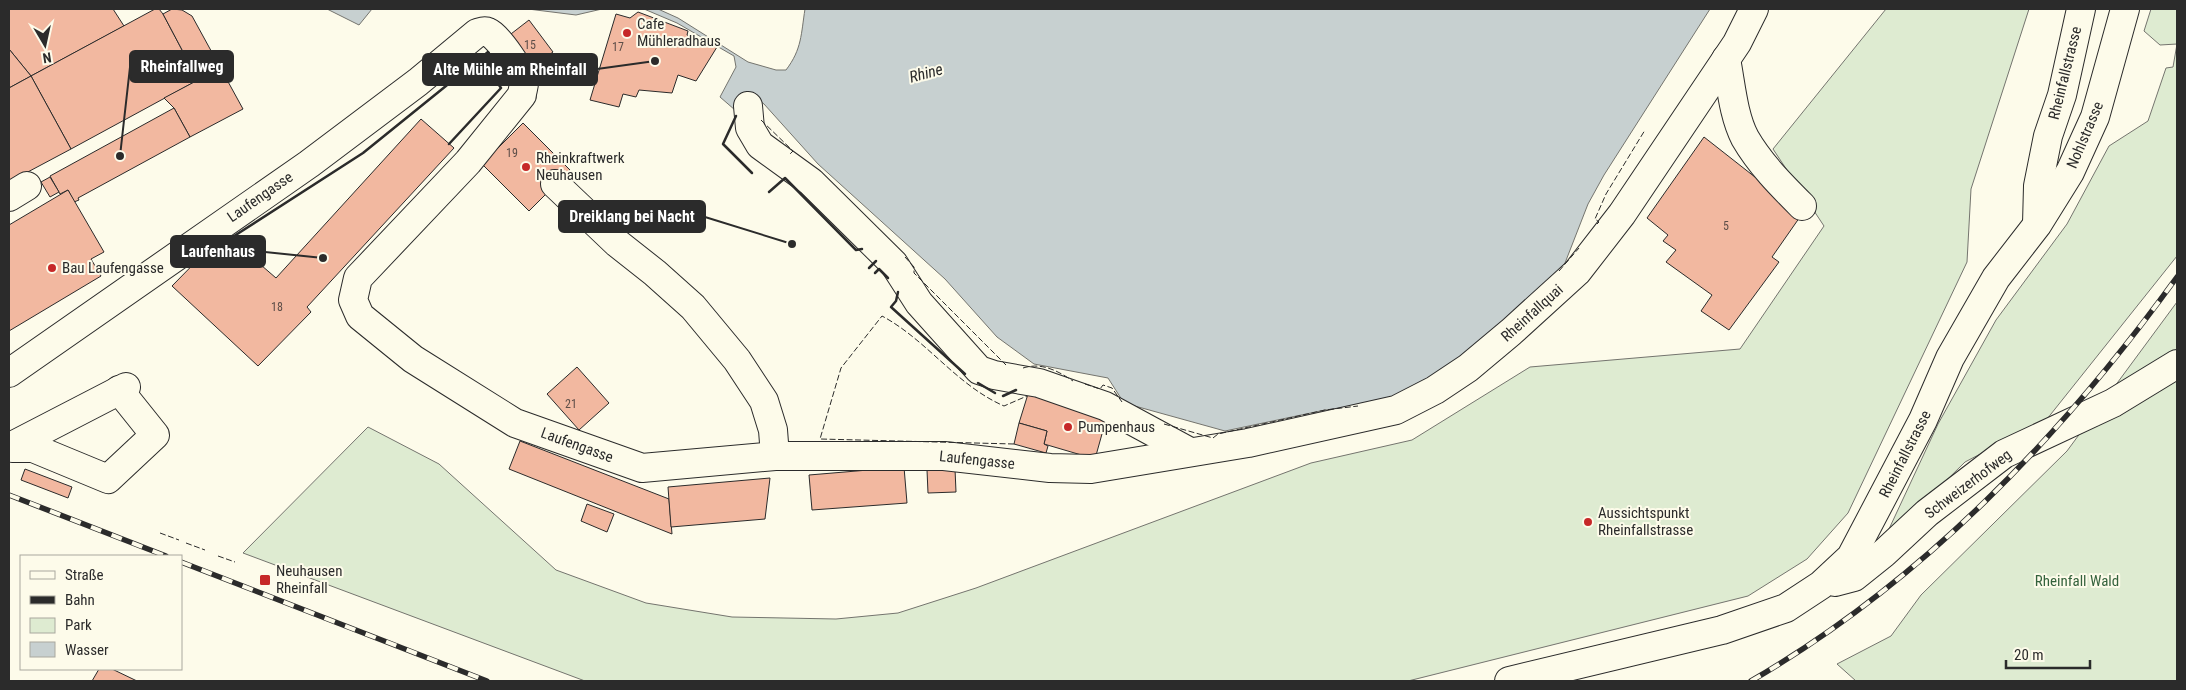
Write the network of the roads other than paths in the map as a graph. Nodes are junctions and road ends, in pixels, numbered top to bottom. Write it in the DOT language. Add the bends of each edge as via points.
graph roads {
  1 [pos="1754,9"];
  2 [pos="2081,9"];
  3 [pos="2125,9"];
  4 [pos="1726,59"];
  5 [pos="748,106"];
  6 [pos="555,184"];
  7 [pos="1802,206"];
  8 [pos="2037,225"];
  9 [pos="2177,364"];
  10 [pos="9,373"];
  11 [pos="10,447"];
  12 [pos="1190,452"];
  13 [pos="775,456"];
  14 [pos="1821,585"];
  15 [pos="1508,681"];
  1 -- 4 [label="street, Rheinfallquai"];
  2 -- 8 [label="street, Rheinfallstrasse" via="2039,178"];
  3 -- 8 [label="street, Nohlstrasse" via="2095,117 2070,172"];
  4 -- 7 [label="street" via="1735,106 1745,136 1766,168"];
  4 -- 12 [label="street, Rheinfallquai" via="1622,214 1577,272 1468,368 1396,410 1248,443"];
  5 -- 12 [label="street" via="750,128 760,145 811,182 894,264 919,303 979,370 1039,383 1105,406"];
  6 -- 13 [label="street" via="617,243 693,307 737,360 764,401 773,430"];
  8 -- 14 [label="street, Rheinfallstrasse" via="1996,278 1950,358 1923,420 1851,557"];
  9 -- 14 [label="street, Schweizerhofweg" via="2113,403 2004,454 1927,513 1854,577"];
  10 -- 13 [label="street, Laufengasse" via="308,164 483,31 495,38 517,67 524,83 522,95 468,162 358,278 353,300 360,316 412,359 515,423 642,468"];
  11 -- 11 [label="street" via="123,388 155,435 108,479 33,448"];
  12 -- 13 [label="street, Laufengasse" via="1091,469 1050,468 944,456"];
  14 -- 15 [label="street, Rheinfallstrasse" via="1786,608 1722,630"];
}
